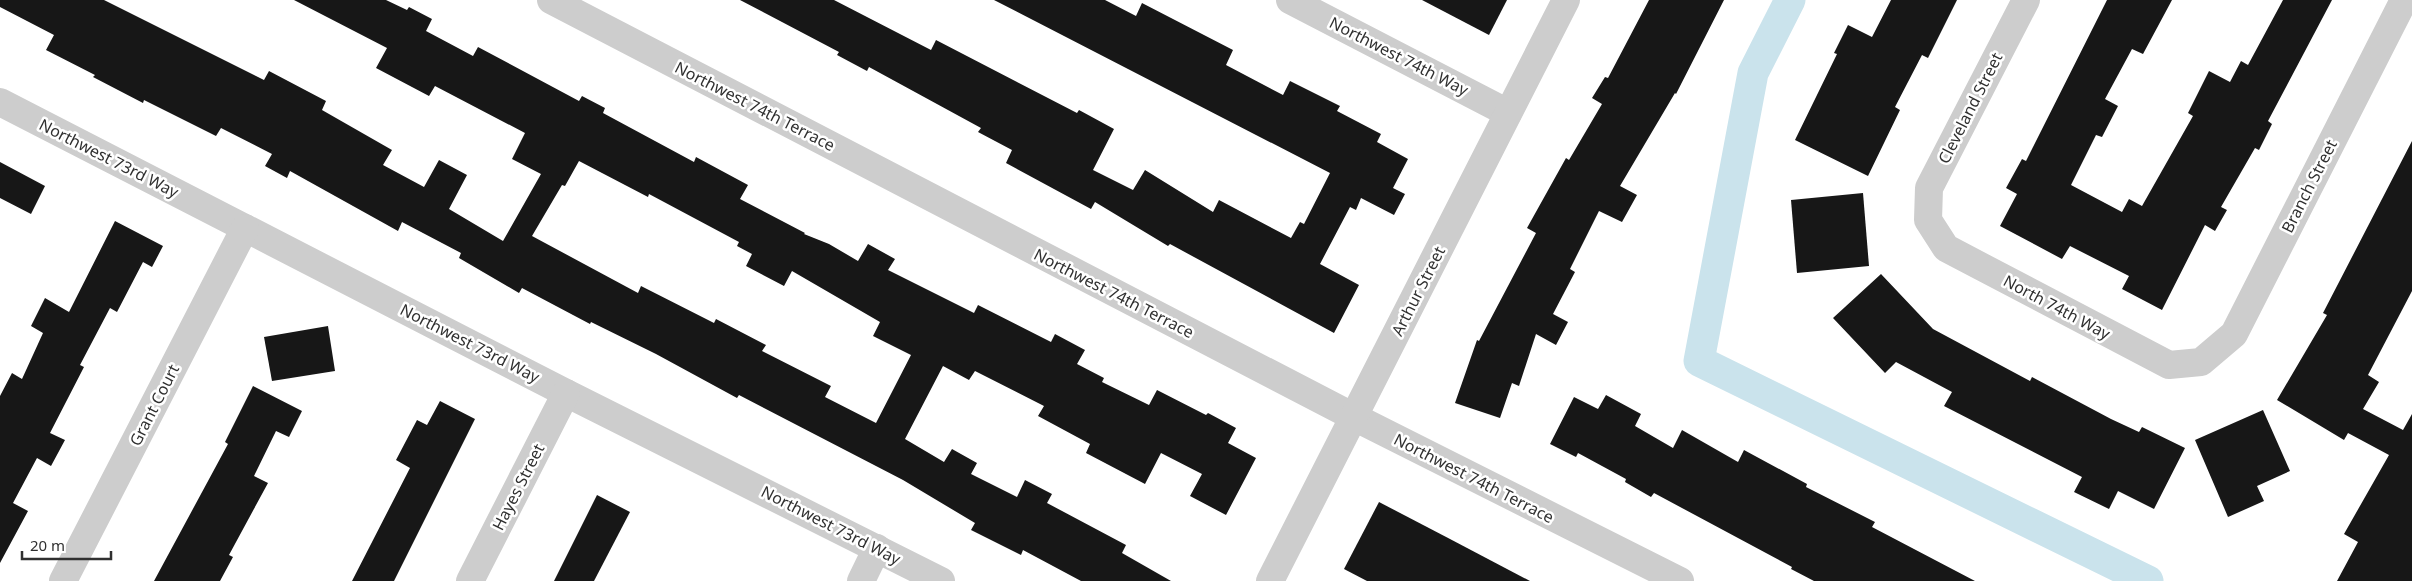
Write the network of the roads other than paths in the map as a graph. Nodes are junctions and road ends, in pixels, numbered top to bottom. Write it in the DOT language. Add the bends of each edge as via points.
graph roads {
  1 [pos="551,0"];
  2 [pos="1290,0"];
  3 [pos="1566,0"];
  4 [pos="2026,0"];
  5 [pos="2404,0"];
  6 [pos="0,102"];
  7 [pos="1508,113"];
  8 [pos="1928,220"];
  9 [pos="245,228"];
  10 [pos="2202,362"];
  11 [pos="566,393"];
  12 [pos="1354,417"];
  13 [pos="877,548"];
  14 [pos="64,581"];
  15 [pos="470,581"];
  16 [pos="861,581"];
  17 [pos="941,581"];
  18 [pos="1270,581"];
  19 [pos="1680,581"];
  1 -- 12 [label="street, Northwest 74th Terrace"];
  2 -- 7 [label="street, Northwest 74th Way"];
  3 -- 7 [label="street, Arthur Street"];
  4 -- 8 [label="street, Cleveland Street" via="1929,188"];
  5 -- 10 [label="street, Branch Street" via="2234,334"];
  6 -- 9 [label="street, Northwest 73rd Way"];
  7 -- 12 [label="street, Arthur Street"];
  8 -- 10 [label="street, North 74th Way" via="1946,248 2169,365"];
  9 -- 11 [label="street, Northwest 73rd Way"];
  9 -- 14 [label="street, Grant Court"];
  11 -- 13 [label="street, Northwest 73rd Way"];
  11 -- 15 [label="street, Hayes Street"];
  12 -- 18 [label="street, Arthur Street"];
  12 -- 19 [label="street, Northwest 74th Terrace"];
  13 -- 16 [label="street"];
  13 -- 17 [label="street, Northwest 73rd Way"];
}
